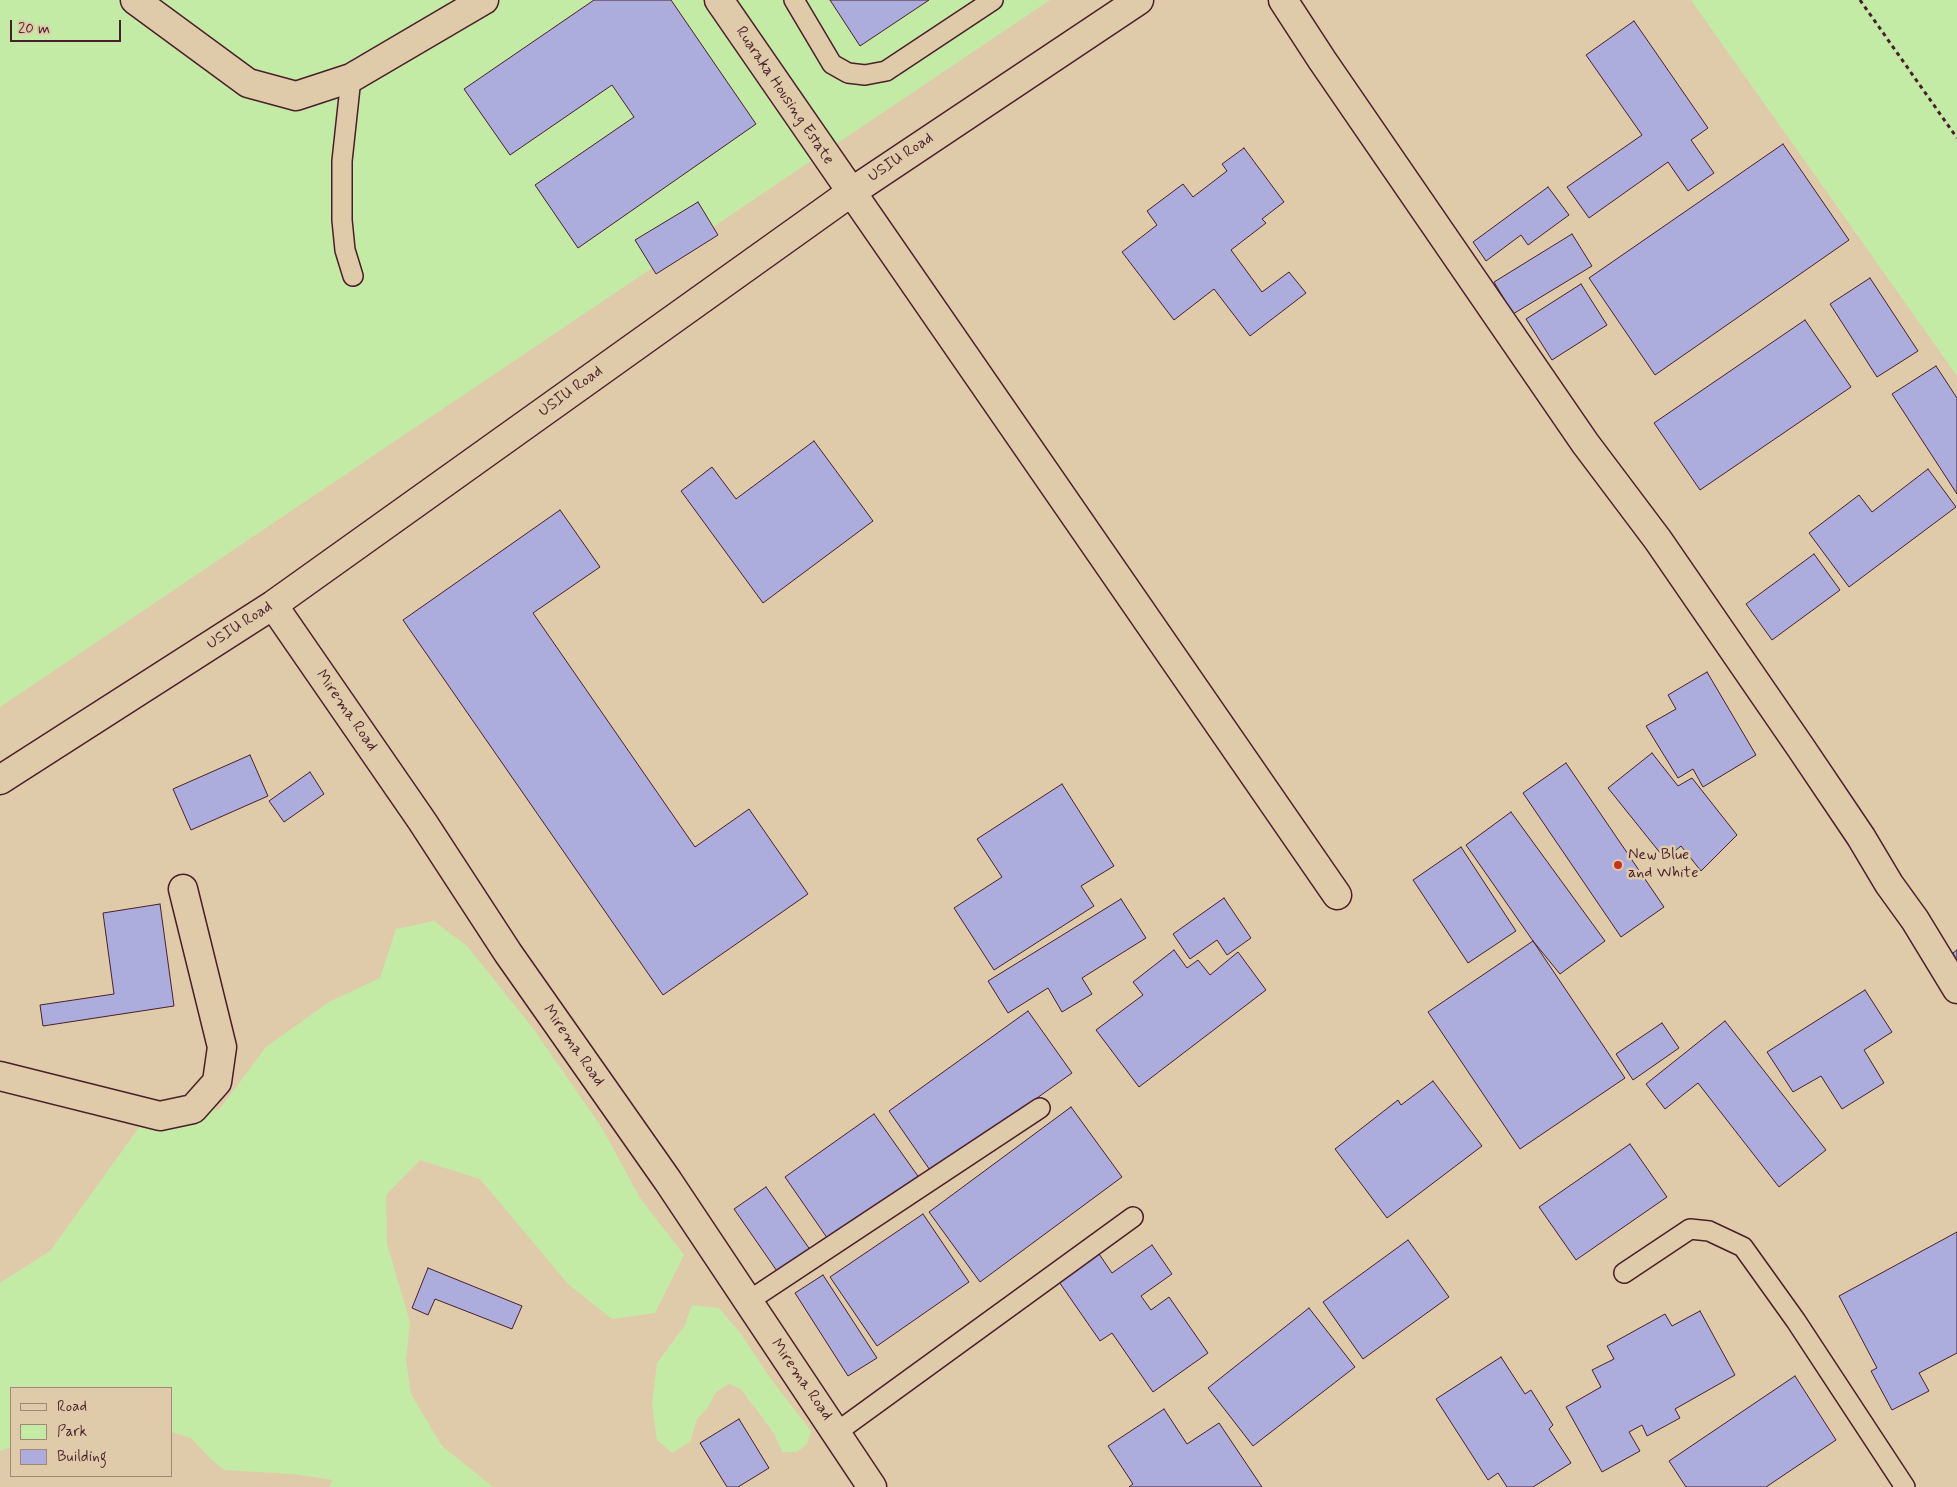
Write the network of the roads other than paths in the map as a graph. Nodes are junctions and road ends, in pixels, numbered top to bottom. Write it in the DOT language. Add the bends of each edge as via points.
graph roads {
  1 [pos="135,0"];
  2 [pos="484,0"];
  3 [pos="719,0"];
  4 [pos="794,0"];
  5 [pos="993,0"];
  6 [pos="1139,0"];
  7 [pos="1283,0"];
  8 [pos="351,78"];
  9 [pos="850,193"];
  10 [pos="353,276"];
  11 [pos="273,605"];
  12 [pos="0,780"];
  13 [pos="183,889"];
  14 [pos="1337,895"];
  15 [pos="1957,989"];
  16 [pos="0,1076"];
  17 [pos="1040,1108"];
  18 [pos="1133,1217"];
  19 [pos="1624,1272"];
  20 [pos="747,1302"];
  21 [pos="837,1432"];
  22 [pos="872,1487"];
  23 [pos="1905,1487"];
  1 -- 8 [label="street" via="248,83 296,96"];
  2 -- 8 [label="street"];
  3 -- 9 [label="street, Ruaraka Housing Estate"];
  4 -- 5 [label="lane" via="832,64 848,73 865,75 886,71"];
  6 -- 9 [label="street, USIU Road"];
  7 -- 15 [label="street" via="1585,443 1658,540 1801,748"];
  8 -- 10 [label="lane" via="342,161 342,220 345,250"];
  9 -- 11 [label="street, USIU Road"];
  9 -- 14 [label="street, Ruaraka Housing Estate"];
  11 -- 12 [label="street, USIU Road"];
  11 -- 20 [label="street, Mirema Road"];
  13 -- 16 [label="street" via="222,1047 217,1082 192,1109 160,1116"];
  17 -- 20 [label="lane"];
  18 -- 21 [label="lane"];
  19 -- 23 [label="lane" via="1690,1229 1709,1231 1743,1247 1796,1321"];
  20 -- 21 [label="street, Mirema Road"];
  21 -- 22 [label="street, Mirema Road"];
}
